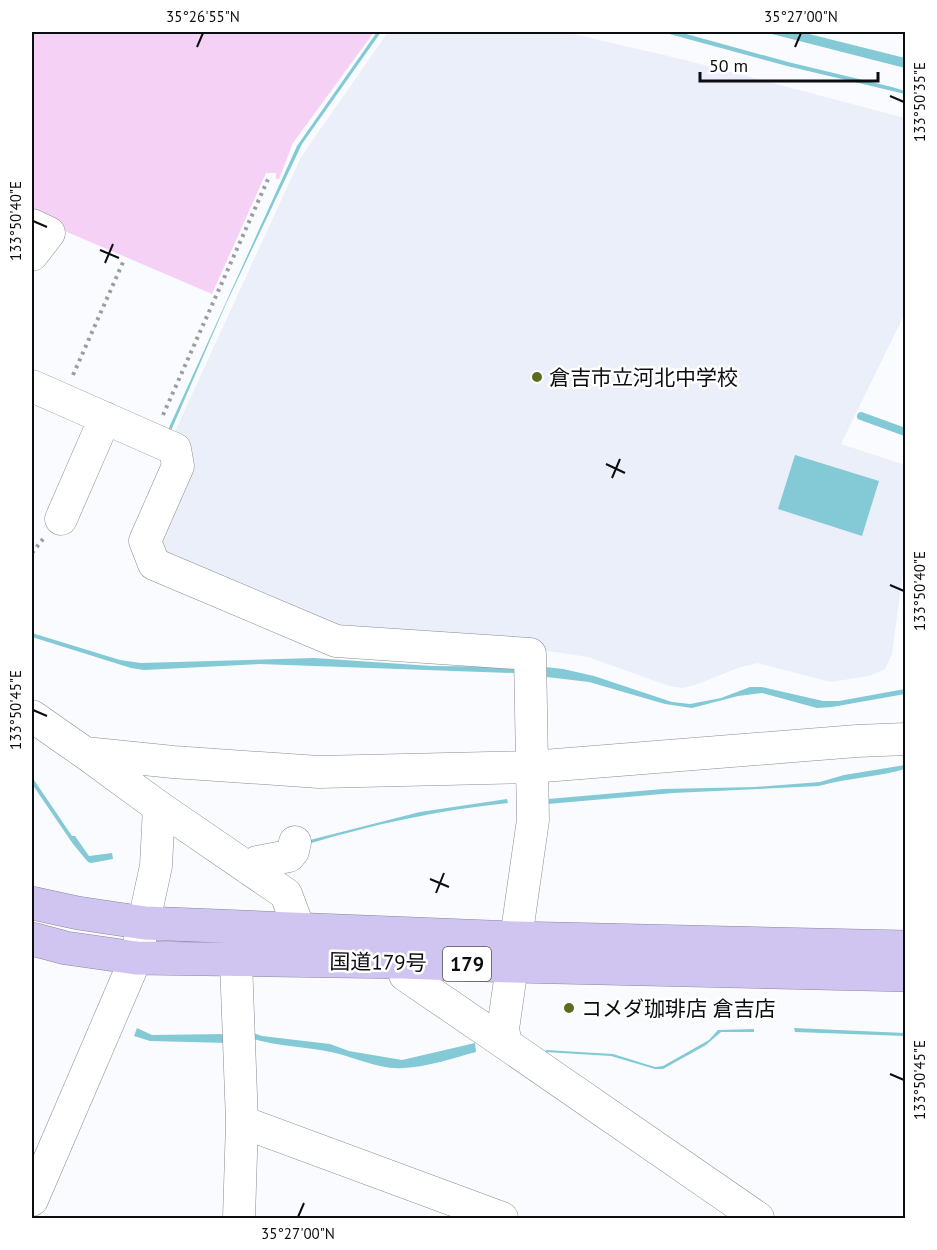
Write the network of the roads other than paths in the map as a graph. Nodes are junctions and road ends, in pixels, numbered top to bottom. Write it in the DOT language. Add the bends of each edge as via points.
graph roads {
  1 [pos="32,225"];
  2 [pos="32,255"];
  3 [pos="32,386"];
  4 [pos="105,418"];
  5 [pos="61,519"];
  6 [pos="32,716"];
  7 [pos="906,739"];
  8 [pos="85,753"];
  9 [pos="173,762"];
  10 [pos="531,767"];
  11 [pos="155,805"];
  12 [pos="295,842"];
  13 [pos="249,869"];
  14 [pos="32,903"];
  15 [pos="145,923"];
  16 [pos="299,929"];
  17 [pos="32,939"];
  18 [pos="906,947"];
  19 [pos="514,952"];
  20 [pos="136,958"];
  21 [pos="236,961"];
  22 [pos="402,962"];
  23 [pos="906,975"];
  24 [pos="506,1044"];
  25 [pos="242,1122"];
  26 [pos="32,1200"];
  27 [pos="437,1207"];
  28 [pos="239,1218"];
  29 [pos="502,1218"];
  30 [pos="758,1218"];
  1 -- 2 [label="street" via="49,233"];
  3 -- 4 [label="street"];
  4 -- 5 [label="street"];
  4 -- 10 [label="street" via="175,449 178,466 145,541 154,564 336,641 530,654"];
  6 -- 8 [label="street"];
  7 -- 10 [label="street"];
  8 -- 9 [label="street"];
  8 -- 11 [label="street"];
  9 -- 10 [label="street" via="319,772"];
  9 -- 11 [label="street"];
  10 -- 19 [label="street" via="533,820"];
  11 -- 13 [label="street"];
  11 -- 15 [label="street" via="156,866"];
  12 -- 13 [label="street" via="289,856 257,862"];
  13 -- 16 [label="street" via="286,894"];
  14 -- 15 [label="highway, 国道179号 / 179"];
  15 -- 16 [label="highway, 国道179号 / 179"];
  15 -- 20 [label="street"];
  16 -- 19 [label="highway, 国道179号 / 179"];
  17 -- 20 [label="highway, 国道179号 / 179"];
  18 -- 19 [label="highway, 国道179号 / 179"];
  19 -- 22 [label="highway, 国道179号 / 179"];
  19 -- 23 [label="highway, 国道179号 / 179"];
  19 -- 24 [label="street" via="503,1029"];
  20 -- 21 [label="highway, 国道179号 / 179"];
  20 -- 26 [label="street"];
  21 -- 22 [label="highway, 国道179号 / 179"];
  21 -- 25 [label="street"];
  22 -- 24 [label="street" via="405,975"];
  24 -- 30 [label="street"];
  25 -- 27 [label="street"];
  25 -- 28 [label="street"];
  27 -- 29 [label="street"];
}
